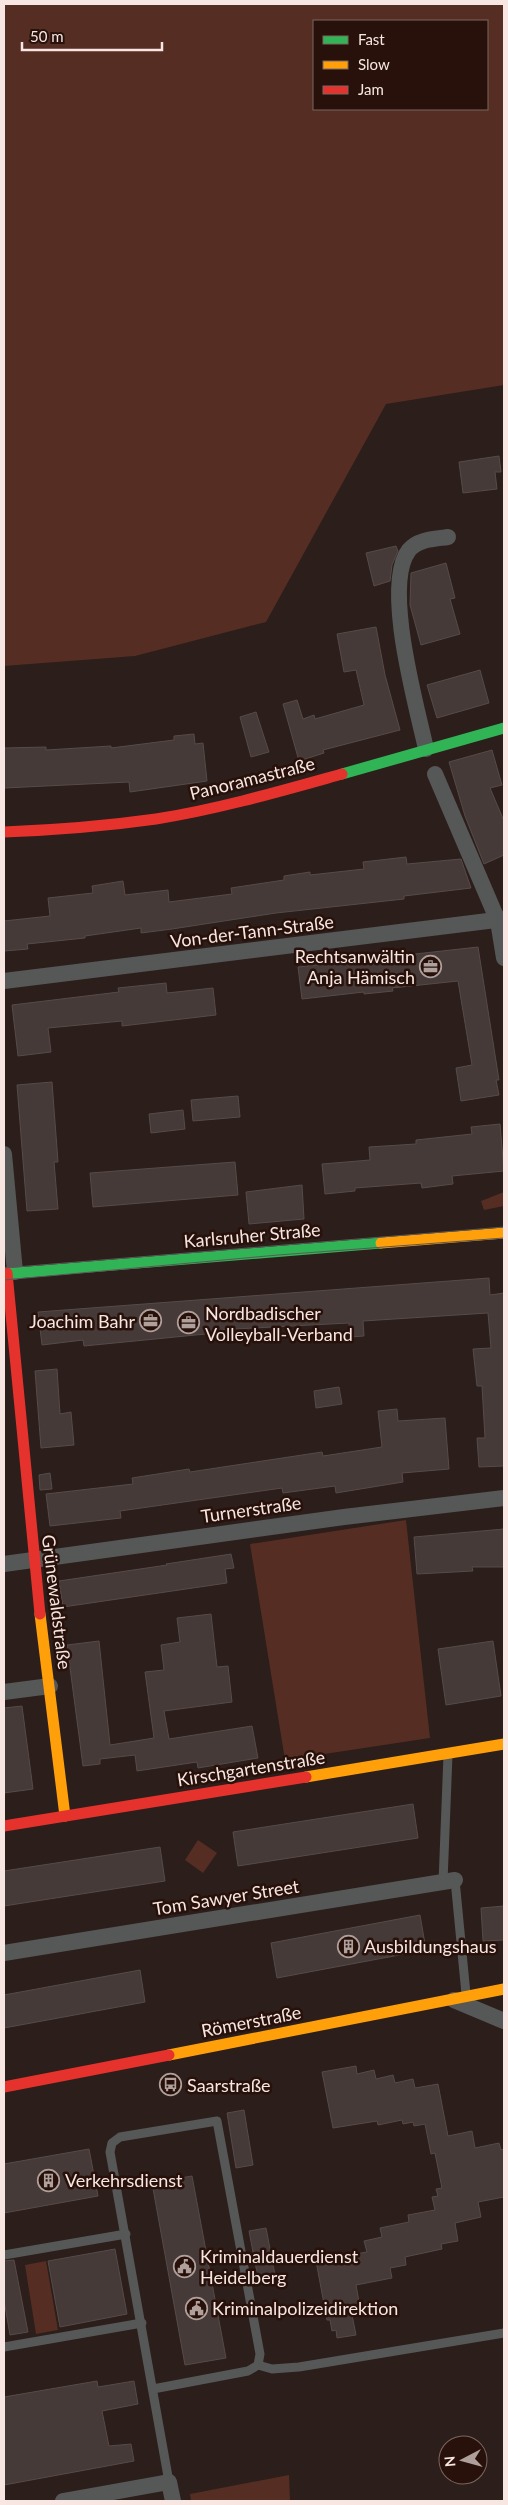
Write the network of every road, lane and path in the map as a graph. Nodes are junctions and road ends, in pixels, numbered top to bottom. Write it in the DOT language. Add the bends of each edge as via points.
graph roads {
  1 [pos="448,537"];
  2 [pos="504,728"];
  3 [pos="426,749"];
  4 [pos="435,774"];
  5 [pos="4,832"];
  6 [pos="501,920"];
  7 [pos="504,958"];
  8 [pos="4,981"];
  9 [pos="4,1154"];
  10 [pos="504,1233"];
  11 [pos="9,1273"];
  12 [pos="504,1498"];
  13 [pos="33,1560"];
  14 [pos="4,1564"];
  15 [pos="50,1686"];
  16 [pos="4,1692"];
  17 [pos="504,1744"];
  18 [pos="448,1753"];
  19 [pos="65,1816"];
  20 [pos="4,1826"];
  21 [pos="449,1881"];
  22 [pos="4,1953"];
  23 [pos="504,1989"];
  24 [pos="459,1998"];
  25 [pos="504,2021"];
  26 [pos="4,2087"];
  27 [pos="126,2234"];
  28 [pos="4,2255"];
  29 [pos="142,2323"];
  30 [pos="504,2333"];
  31 [pos="4,2347"];
  32 [pos="258,2365"];
  33 [pos="153,2389"];
  34 [pos="169,2482"];
  35 [pos="63,2501"];
  36 [pos="172,2501"];
  1 -- 3 [label="street" via="424,541 410,549 404,558 400,583 404,650"];
  2 -- 3 [label="street, Panoramastraße"];
  3 -- 5 [label="street, Panoramastraße" via="271,794 206,809 75,829"];
  4 -- 6 [label="street"];
  6 -- 7 [label="street"];
  6 -- 8 [label="street, Von-der-Tann-Straße"];
  9 -- 11 [label="street"];
  10 -- 11 [label="street, Karlsruher Straße"];
  11 -- 13 [label="street, Grünewaldstraße"];
  12 -- 13 [label="street, Turnerstraße" via="344,1516"];
  13 -- 14 [label="street, Turnerstraße"];
  13 -- 15 [label="street, Grünewaldstraße"];
  15 -- 16 [label="street"];
  15 -- 19 [label="street, Grünewaldstraße"];
  17 -- 18 [label="street, Kirschgartenstraße"];
  18 -- 19 [label="street, Kirschgartenstraße"];
  18 -- 21 [label="lane"];
  19 -- 20 [label="street, Kirschgartenstraße"];
  21 -- 22 [label="street, Tom Sawyer Street"];
  21 -- 24 [label="lane"];
  23 -- 24 [label="street, Römerstraße"];
  24 -- 25 [label="street"];
  24 -- 26 [label="street, Römerstraße"];
  27 -- 28 [label="lane"];
  27 -- 29 [label="lane"];
  27 -- 32 [label="lane" via="110,2152 112,2143 120,2137 217,2121 260,2354"];
  29 -- 31 [label="lane"];
  29 -- 33 [label="lane"];
  30 -- 32 [label="lane" via="299,2367 272,2369"];
  32 -- 33 [label="lane" via="248,2371"];
  33 -- 34 [label="lane"];
  34 -- 35 [label="street"];
  34 -- 36 [label="street"];
}
